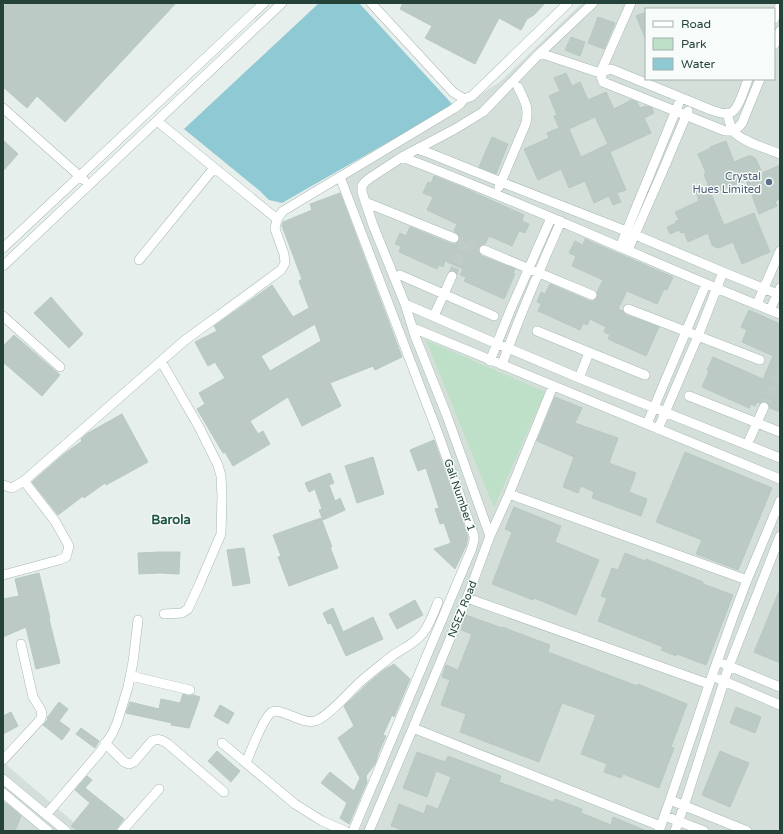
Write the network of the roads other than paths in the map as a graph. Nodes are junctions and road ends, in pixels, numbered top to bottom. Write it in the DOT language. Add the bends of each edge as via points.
graph roads {
  1 [pos="265,3"];
  2 [pos="282,3"];
  3 [pos="371,3"];
  4 [pos="568,3"];
  5 [pos="593,3"];
  6 [pos="631,3"];
  7 [pos="780,6"];
  8 [pos="274,11"];
  9 [pos="775,17"];
  10 [pos="780,31"];
  11 [pos="775,43"];
  12 [pos="540,53"];
  13 [pos="600,73"];
  14 [pos="748,80"];
  15 [pos="760,80"];
  16 [pos="518,87"];
  17 [pos="681,98"];
  18 [pos="464,99"];
  19 [pos="691,102"];
  20 [pos="3,108"];
  21 [pos="676,110"];
  22 [pos="727,114"];
  23 [pos="686,115"];
  24 [pos="157,121"];
  25 [pos="733,131"];
  26 [pos="417,149"];
  27 [pos="780,154"];
  28 [pos="402,157"];
  29 [pos="456,164"];
  30 [pos="214,168"];
  31 [pos="651,170"];
  32 [pos="661,175"];
  33 [pos="451,176"];
  34 [pos="79,177"];
  35 [pos="340,177"];
  36 [pos="501,182"];
  37 [pos="89,185"];
  38 [pos="496,194"];
  39 [pos="365,202"];
  40 [pos="581,213"];
  41 [pos="551,218"];
  42 [pos="277,219"];
  43 [pos="561,221"];
  44 [pos="574,227"];
  45 [pos="631,233"];
  46 [pos="454,238"];
  47 [pos="3,248"];
  48 [pos="624,248"];
  49 [pos="484,250"];
  50 [pos="780,251"];
  51 [pos="687,257"];
  52 [pos="139,260"];
  53 [pos="3,266"];
  54 [pos="529,268"];
  55 [pos="539,272"];
  56 [pos="680,272"];
  57 [pos="722,272"];
  58 [pos="400,275"];
  59 [pos="452,276"];
  60 [pos="706,284"];
  61 [pos="716,288"];
  62 [pos="764,288"];
  63 [pos="779,292"];
  64 [pos="444,295"];
  65 [pos="592,295"];
  66 [pos="405,304"];
  67 [pos="757,304"];
  68 [pos="628,309"];
  69 [pos="770,310"];
  70 [pos="780,314"];
  71 [pos="3,316"];
  72 [pos="434,316"];
  73 [pos="494,316"];
  74 [pos="413,328"];
  75 [pos="537,331"];
  76 [pos="686,331"];
  77 [pos="698,336"];
  78 [pos="496,344"];
  79 [pos="508,348"];
  80 [pos="589,352"];
  81 [pos="760,360"];
  82 [pos="490,361"];
  83 [pos="161,362"];
  84 [pos="502,365"];
  85 [pos="60,367"];
  86 [pos="645,376"];
  87 [pos="579,378"];
  88 [pos="553,386"];
  89 [pos="690,396"];
  90 [pos="764,407"];
  91 [pos="654,408"];
  92 [pos="666,413"];
  93 [pos="757,423"];
  94 [pos="647,424"];
  95 [pos="658,429"];
  96 [pos="780,432"];
  97 [pos="747,445"];
  98 [pos="780,458"];
  99 [pos="780,479"];
  100 [pos="24,481"];
  101 [pos="3,485"];
  102 [pos="509,494"];
  103 [pos="780,501"];
  104 [pos="490,536"];
  105 [pos="780,536"];
  106 [pos="3,574"];
  107 [pos="747,580"];
  108 [pos="467,598"];
  109 [pos="438,602"];
  110 [pos="164,614"];
  111 [pos="138,620"];
  112 [pos="21,644"];
  113 [pos="718,661"];
  114 [pos="729,666"];
  115 [pos="131,676"];
  116 [pos="710,680"];
  117 [pos="724,681"];
  118 [pos="780,688"];
  119 [pos="190,690"];
  120 [pos="780,705"];
  121 [pos="413,728"];
  122 [pos="106,743"];
  123 [pos="222,743"];
  124 [pos="3,760"];
  125 [pos="246,763"];
  126 [pos="3,779"];
  127 [pos="159,789"];
  128 [pos="224,792"];
  129 [pos="3,793"];
  130 [pos="670,800"];
  131 [pos="684,806"];
  132 [pos="46,815"];
  133 [pos="665,816"];
  134 [pos="679,821"];
  135 [pos="660,828"];
  136 [pos="48,831"];
  137 [pos="66,831"];
  138 [pos="122,831"];
  139 [pos="345,831"];
  140 [pos="353,831"];
  141 [pos="369,831"];
  142 [pos="675,831"];
  143 [pos="704,831"];
  144 [pos="746,831"];
  1 -- 8 [label="street"];
  1 -- 34 [label="street"];
  2 -- 8 [label="street"];
  3 -- 18 [label="street" via="453,92"];
  4 -- 18 [label="street" via="472,96"];
  5 -- 12 [label="street"];
  6 -- 13 [label="street"];
  7 -- 9 [label="street"];
  8 -- 24 [label="street"];
  10 -- 11 [label="street"];
  12 -- 13 [label="street"];
  12 -- 26 [label="street" via="483,112"];
  13 -- 17 [label="street" via="611,69"];
  13 -- 21 [label="street" via="603,82"];
  14 -- 22 [label="street" via="736,109"];
  15 -- 25 [label="street" via="742,123"];
  16 -- 36 [label="street" via="528,114"];
  17 -- 19 [label="street"];
  17 -- 21 [label="street"];
  18 -- 35 [label="street" via="453,109"];
  19 -- 22 [label="street"];
  19 -- 23 [label="street"];
  20 -- 34 [label="street"];
  21 -- 23 [label="street"];
  21 -- 31 [label="street"];
  22 -- 25 [label="street"];
  23 -- 25 [label="street" via="725,131"];
  23 -- 32 [label="street"];
  24 -- 30 [label="street"];
  24 -- 37 [label="street"];
  25 -- 27 [label="street" via="746,140"];
  26 -- 28 [label="street"];
  26 -- 29 [label="street"];
  28 -- 33 [label="street"];
  28 -- 39 [label="street" via="364,182 362,192"];
  29 -- 33 [label="street"];
  29 -- 36 [label="street"];
  30 -- 42 [label="street"];
  30 -- 52 [label="street"];
  31 -- 32 [label="street"];
  31 -- 45 [label="street"];
  32 -- 45 [label="street"];
  33 -- 38 [label="street"];
  34 -- 37 [label="street"];
  34 -- 47 [label="street"];
  35 -- 42 [label="street" via="283,211"];
  35 -- 140 [label="street, Gali Number 1" via="439,436 474,536 466,562"];
  36 -- 38 [label="street"];
  36 -- 40 [label="street"];
  37 -- 53 [label="street"];
  38 -- 41 [label="street"];
  39 -- 46 [label="street"];
  39 -- 66 [label="street"];
  40 -- 44 [label="street"];
  40 -- 45 [label="street"];
  41 -- 43 [label="street"];
  41 -- 54 [label="street"];
  42 -- 83 [label="street" via="275,229 284,254 281,270 184,340"];
  43 -- 44 [label="street"];
  43 -- 55 [label="street"];
  44 -- 48 [label="street"];
  45 -- 48 [label="street"];
  45 -- 51 [label="street"];
  48 -- 56 [label="street"];
  49 -- 54 [label="street"];
  50 -- 62 [label="street"];
  51 -- 56 [label="street"];
  51 -- 57 [label="street"];
  54 -- 55 [label="street"];
  54 -- 78 [label="street"];
  55 -- 65 [label="street"];
  55 -- 79 [label="street"];
  56 -- 60 [label="street"];
  57 -- 61 [label="street"];
  57 -- 62 [label="street"];
  58 -- 64 [label="street"];
  59 -- 64 [label="street"];
  60 -- 61 [label="street"];
  60 -- 76 [label="street"];
  61 -- 67 [label="street"];
  61 -- 77 [label="street"];
  62 -- 63 [label="street"];
  62 -- 67 [label="street"];
  63 -- 69 [label="street"];
  64 -- 72 [label="street"];
  64 -- 73 [label="street"];
  66 -- 72 [label="street"];
  66 -- 74 [label="street"];
  67 -- 69 [label="street"];
  68 -- 76 [label="street"];
  69 -- 70 [label="street"];
  71 -- 85 [label="street"];
  72 -- 78 [label="street"];
  74 -- 82 [label="street"];
  74 -- 104 [label="street"];
  75 -- 80 [label="street"];
  76 -- 77 [label="street"];
  76 -- 91 [label="street"];
  77 -- 81 [label="street"];
  77 -- 92 [label="street"];
  78 -- 79 [label="street"];
  78 -- 82 [label="street"];
  79 -- 84 [label="street"];
  79 -- 87 [label="street"];
  80 -- 86 [label="street"];
  80 -- 87 [label="street"];
  82 -- 84 [label="street"];
  83 -- 100 [label="street"];
  83 -- 110 [label="street" via="218,465 222,496 220,534 188,609 182,613"];
  84 -- 88 [label="street"];
  87 -- 91 [label="street"];
  88 -- 94 [label="street"];
  88 -- 102 [label="street, NSEZ Road"];
  89 -- 93 [label="street"];
  90 -- 93 [label="street"];
  91 -- 92 [label="street"];
  91 -- 94 [label="street"];
  92 -- 95 [label="street"];
  92 -- 97 [label="street"];
  93 -- 96 [label="street"];
  93 -- 97 [label="street"];
  94 -- 95 [label="street"];
  95 -- 99 [label="street"];
  97 -- 98 [label="street"];
  100 -- 101 [label="street" via="12,488"];
  100 -- 106 [label="street" via="55,521 69,546 66,557 59,560"];
  102 -- 104 [label="street, NSEZ Road"];
  102 -- 107 [label="street"];
  103 -- 107 [label="street"];
  104 -- 108 [label="street, NSEZ Road"];
  105 -- 114 [label="street"];
  107 -- 113 [label="street"];
  108 -- 116 [label="street"];
  108 -- 121 [label="street, NSEZ Road"];
  109 -- 125 [label="street" via="424,632 360,682 325,716 312,722 276,711 271,712 262,725"];
  111 -- 115 [label="street"];
  112 -- 124 [label="street" via="33,697 42,715"];
  113 -- 114 [label="street"];
  113 -- 116 [label="street"];
  114 -- 117 [label="street"];
  114 -- 118 [label="street"];
  115 -- 119 [label="street"];
  115 -- 122 [label="street" via="117,723"];
  116 -- 117 [label="street"];
  116 -- 130 [label="street"];
  117 -- 120 [label="street"];
  117 -- 131 [label="street"];
  121 -- 135 [label="street"];
  121 -- 141 [label="street, NSEZ Road"];
  122 -- 128 [label="street" via="129,764 134,762 152,741 162,740"];
  122 -- 132 [label="street"];
  123 -- 125 [label="street"];
  125 -- 139 [label="street" via="295,804"];
  126 -- 132 [label="street"];
  127 -- 138 [label="street"];
  129 -- 136 [label="street"];
  130 -- 131 [label="street"];
  130 -- 133 [label="street"];
  131 -- 134 [label="street"];
  131 -- 144 [label="street"];
  132 -- 137 [label="street"];
  133 -- 134 [label="street"];
  133 -- 135 [label="street"];
  134 -- 142 [label="street"];
  134 -- 143 [label="street"];
}
